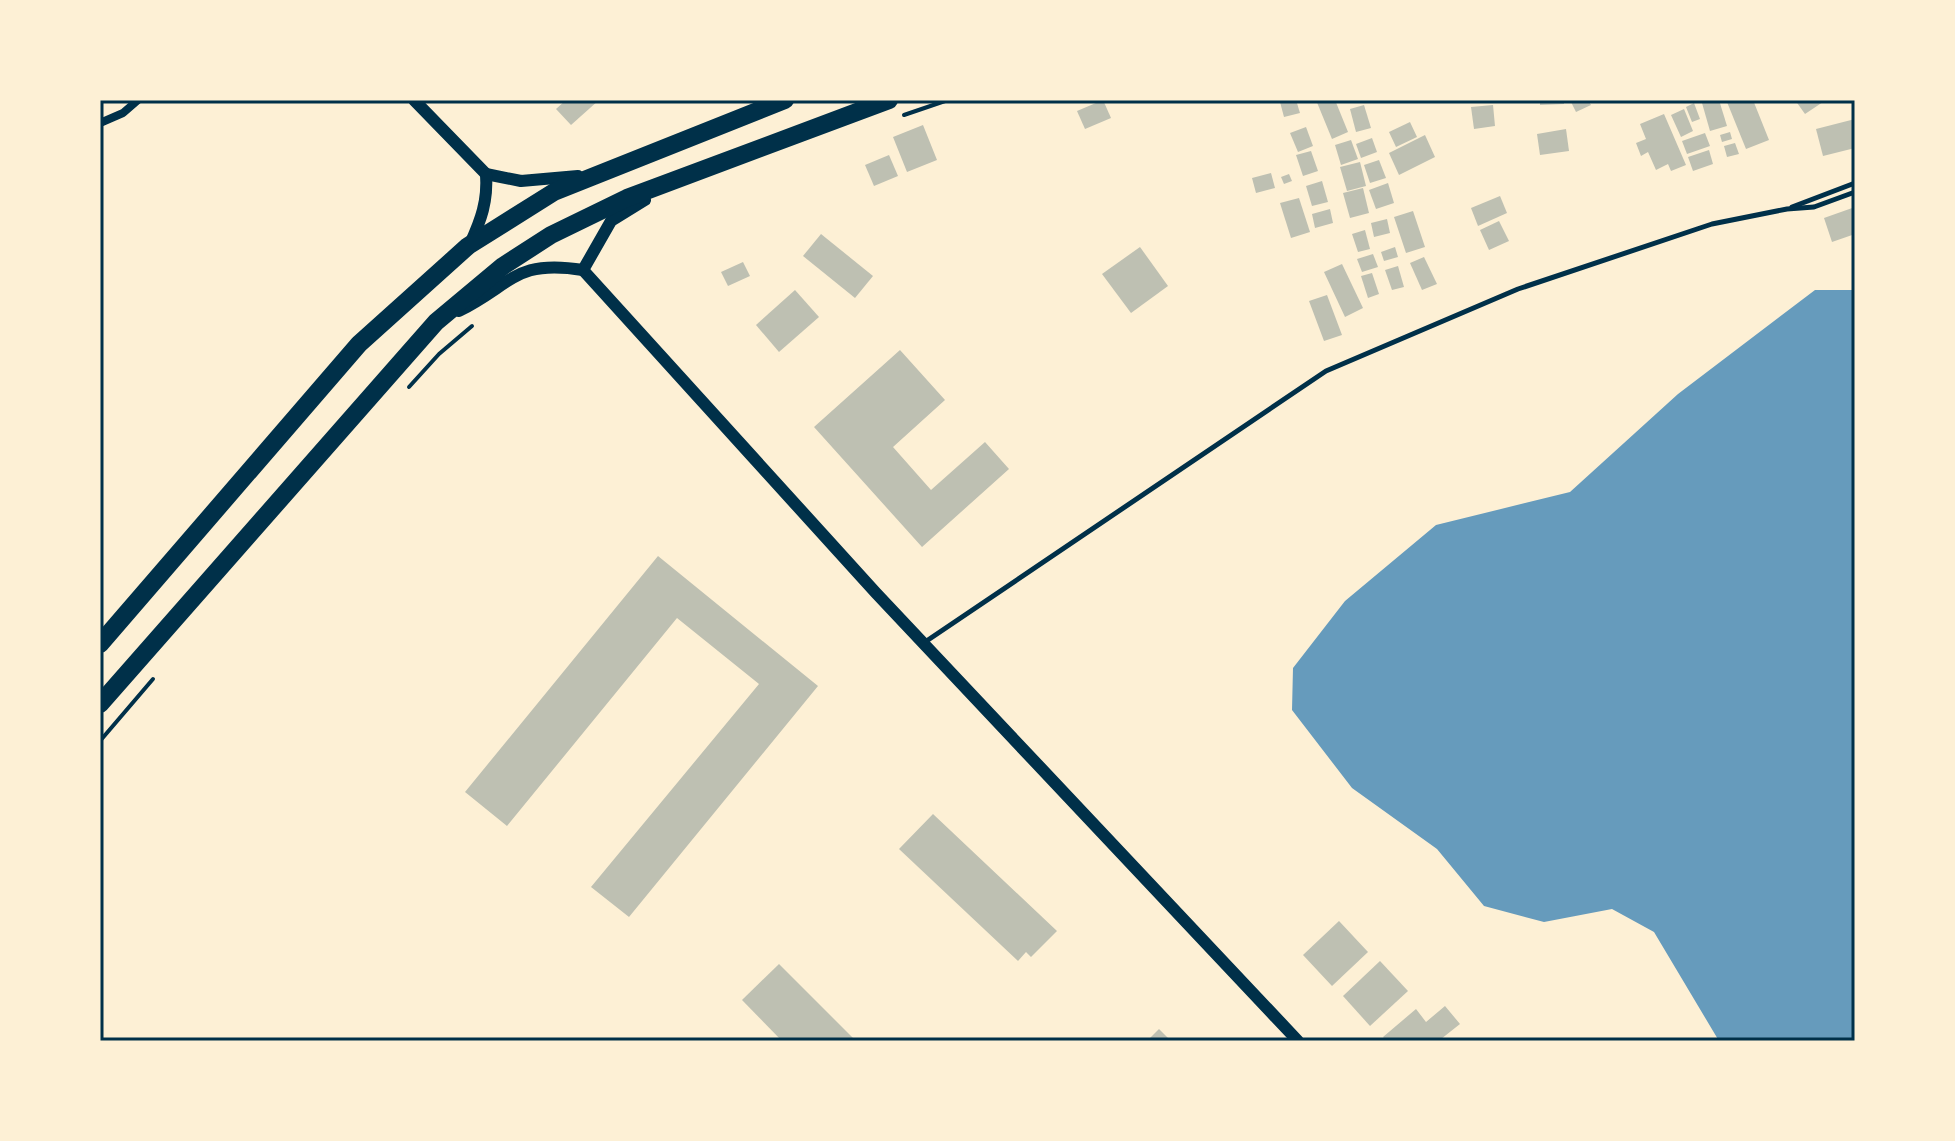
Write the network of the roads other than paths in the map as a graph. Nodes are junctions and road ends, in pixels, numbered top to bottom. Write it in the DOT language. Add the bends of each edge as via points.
graph roads {
  1 [pos="138,100"];
  2 [pos="414,100"];
  3 [pos="785,100"];
  4 [pos="889,100"];
  5 [pos="100,123"];
  6 [pos="605,172"];
  7 [pos="486,174"];
  8 [pos="1855,183"];
  9 [pos="664,184"];
  10 [pos="1855,192"];
  11 [pos="1787,209"];
  12 [pos="468,246"];
  13 [pos="583,270"];
  14 [pos="436,322"];
  15 [pos="925,642"];
  16 [pos="100,644"];
  17 [pos="100,704"];
  18 [pos="1298,1041"];
  1 -- 5 [label="street"];
  2 -- 7 [label="street"];
  3 -- 6 [label="highway"];
  4 -- 9 [label="highway"];
  6 -- 7 [label="street" via="532,181"];
  6 -- 12 [label="highway" via="554,192"];
  7 -- 12 [label="street" via="484,213"];
  8 -- 11 [label="lane"];
  9 -- 13 [label="street" via="611,221"];
  9 -- 14 [label="highway" via="551,235 503,266"];
  10 -- 11 [label="lane" via="1814,207"];
  11 -- 15 [label="lane" via="1712,224 1518,289 1326,371"];
  12 -- 16 [label="highway" via="359,344"];
  13 -- 14 [label="street" via="530,269"];
  13 -- 15 [label="street"];
  14 -- 17 [label="highway"];
  15 -- 18 [label="street"];
}
